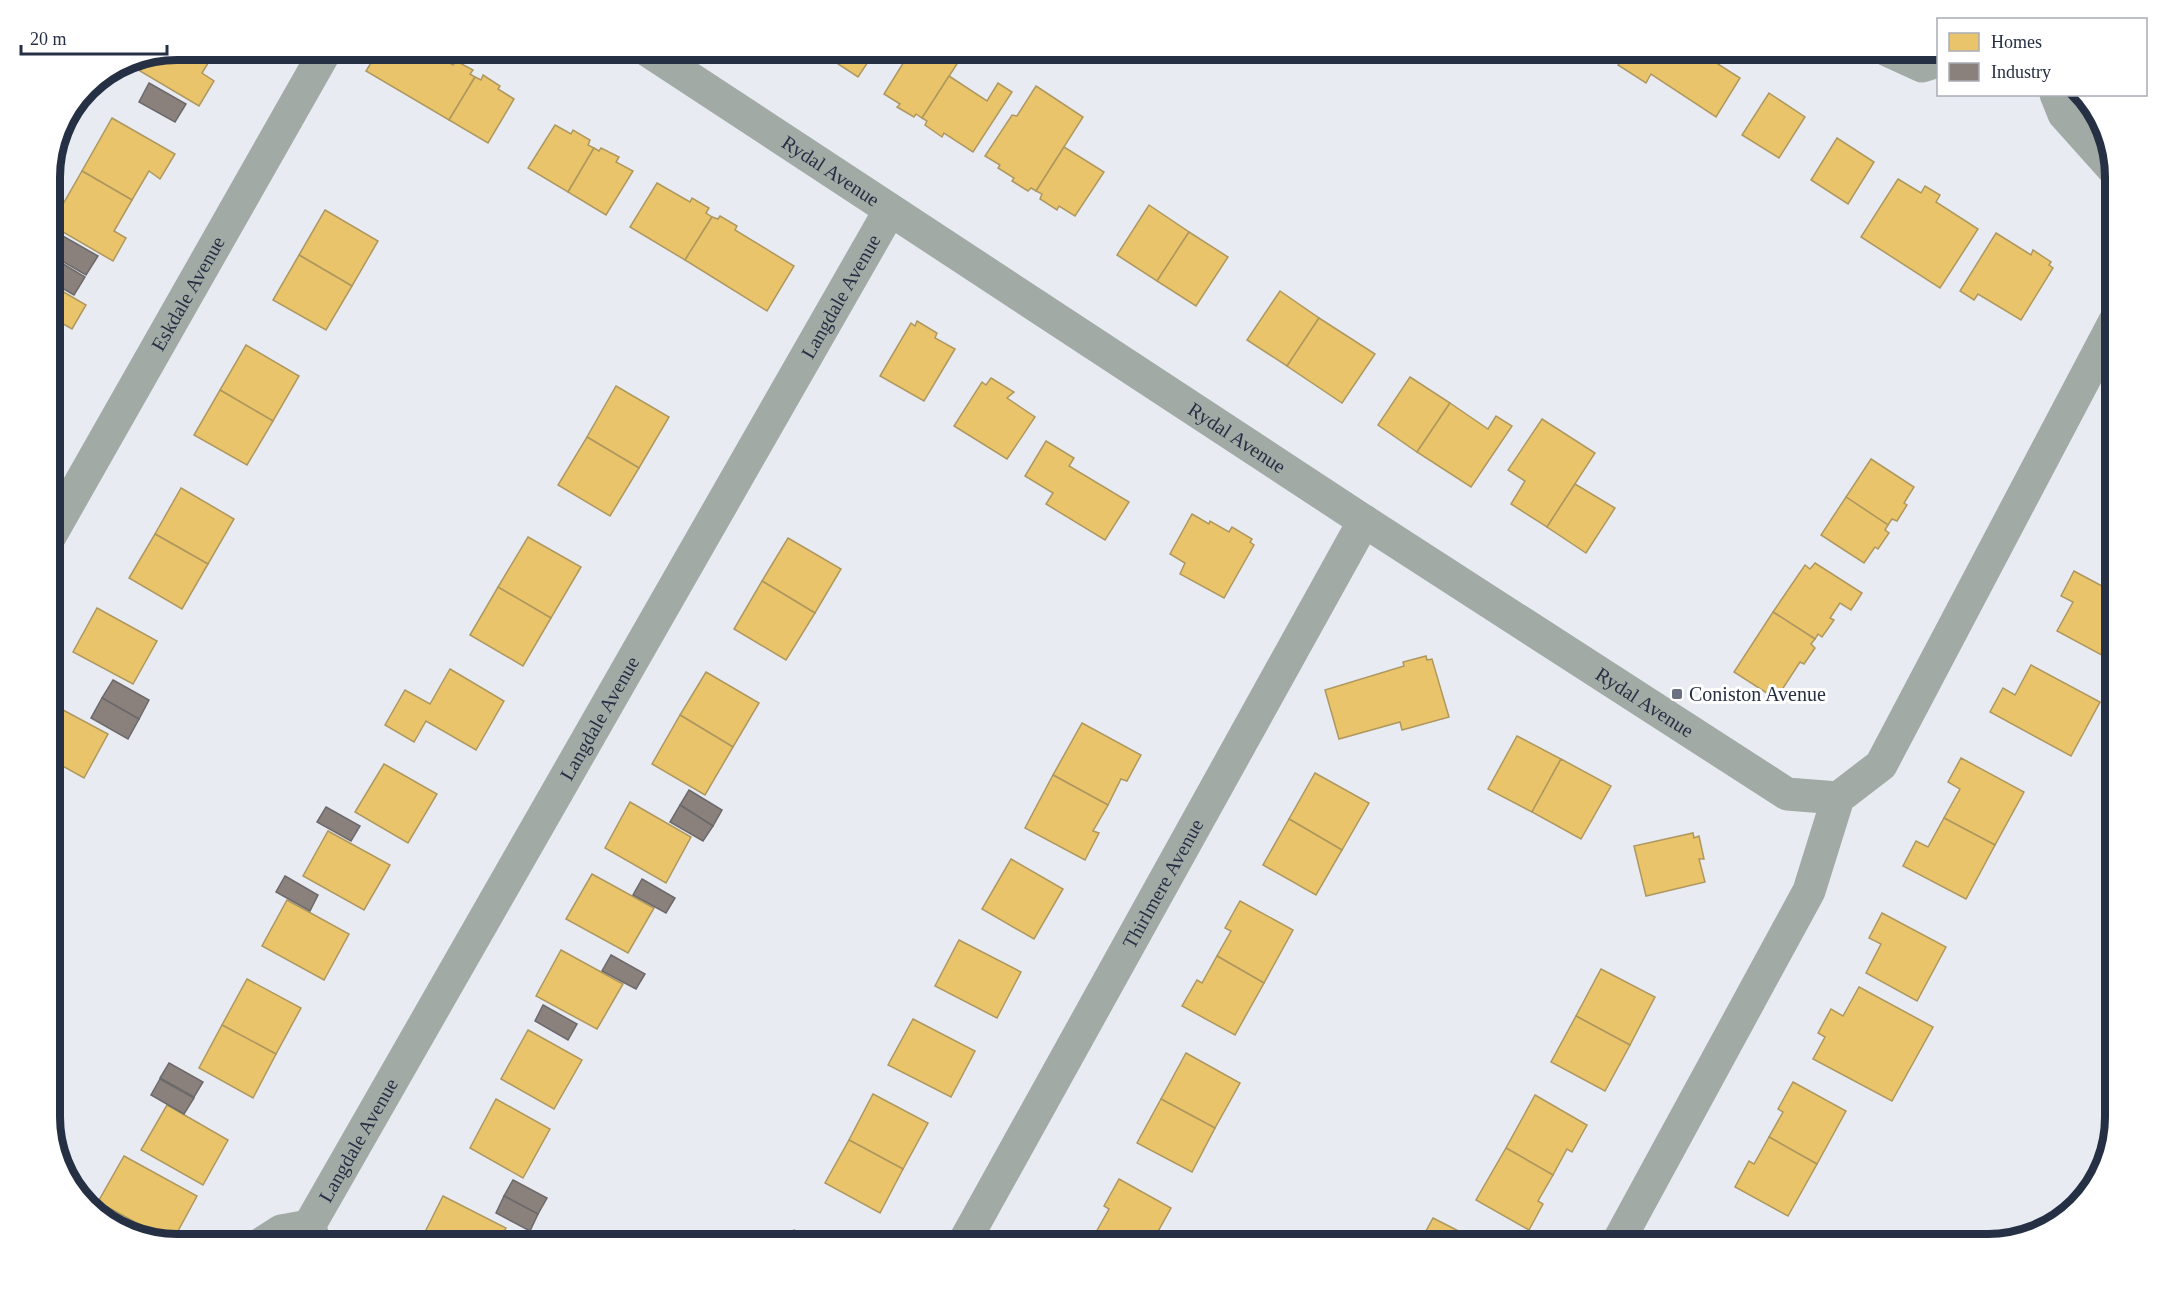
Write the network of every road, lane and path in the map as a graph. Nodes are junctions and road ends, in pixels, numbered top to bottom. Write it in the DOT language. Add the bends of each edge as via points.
graph roads {
  1 [pos="320,60"];
  2 [pos="662,60"];
  3 [pos="1909,60"];
  4 [pos="1937,61"];
  5 [pos="2057,96"];
  6 [pos="2104,158"];
  7 [pos="890,210"];
  8 [pos="2105,340"];
  9 [pos="60,518"];
  10 [pos="1364,521"];
  11 [pos="1838,798"];
  12 [pos="276,1234"];
  13 [pos="306,1234"];
  14 [pos="313,1234"];
  15 [pos="969,1234"];
  16 [pos="1623,1234"];
  1 -- 9 [label="street, Eskdale Avenue"];
  2 -- 7 [label="street, Rydal Avenue"];
  3 -- 4 [label="street" via="1922,66"];
  5 -- 6 [label="street" via="2064,114"];
  7 -- 10 [label="street, Rydal Avenue"];
  7 -- 14 [label="street, Langdale Avenue"];
  8 -- 11 [label="street" via="1881,765"];
  10 -- 11 [label="street, Rydal Avenue" via="1787,794"];
  10 -- 15 [label="street, Thirlmere Avenue"];
  11 -- 16 [label="street" via="1809,891"];
  12 -- 13 [label="street, Langdale Avenue" via="281,1230"];
}
